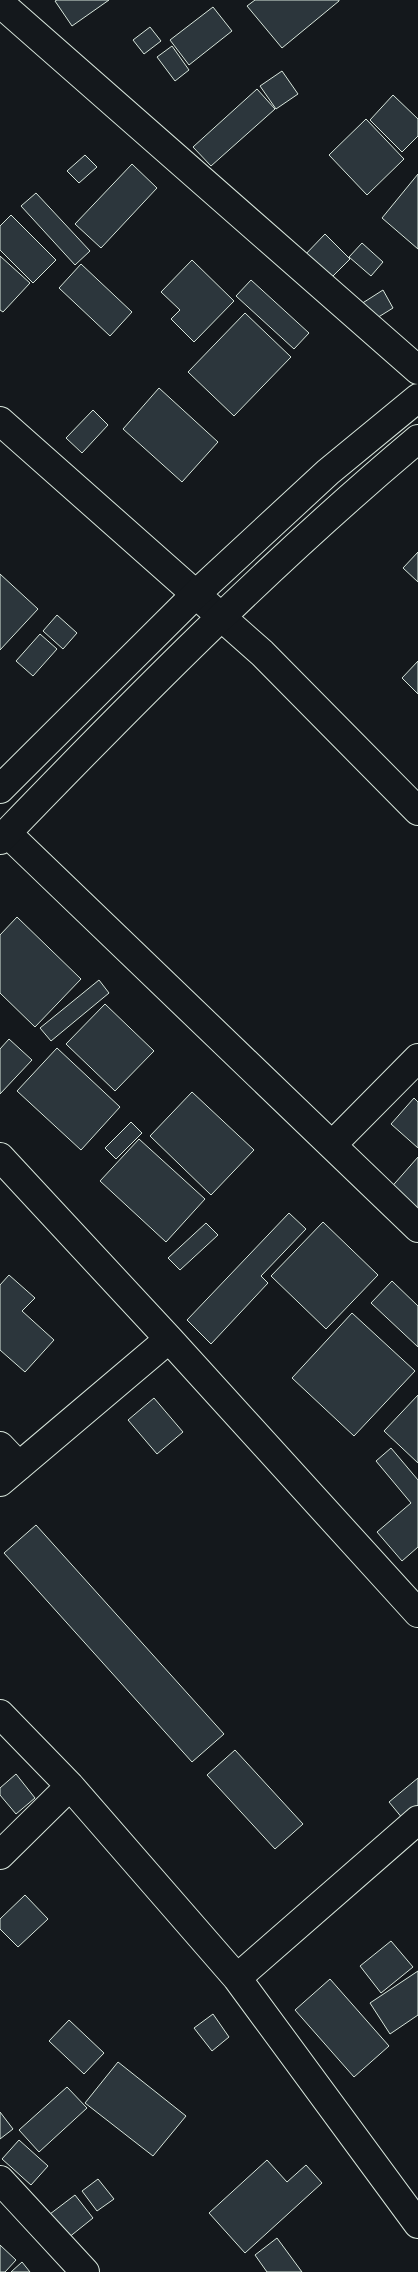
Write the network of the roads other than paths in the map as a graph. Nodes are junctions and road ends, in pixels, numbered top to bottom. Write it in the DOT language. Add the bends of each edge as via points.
graph roads {
  1 [pos="0,4"];
  2 [pos="418,370"];
  3 [pos="418,398"];
  4 [pos="0,421"];
  5 [pos="418,440"];
  6 [pos="195,595"];
  7 [pos="220,617"];
  8 [pos="0,789"];
  9 [pos="418,811"];
  10 [pos="3,836"];
  11 [pos="418,1058"];
  12 [pos="332,1145"];
  13 [pos="0,1157"];
  14 [pos="418,1228"];
  15 [pos="169,1339"];
  16 [pos="0,1446"];
  17 [pos="10,1474"];
  18 [pos="418,1613"];
  19 [pos="0,1714"];
  20 [pos="70,1786"];
  21 [pos="418,1820"];
  22 [pos="0,1855"];
  23 [pos="238,1978"];
  24 [pos="0,2180"];
  25 [pos="418,2224"];
  26 [pos="85,2272"];
  1 -- 2 [label="street"];
  3 -- 6 [label="street" via="328,472"];
  4 -- 6 [label="street"];
  5 -- 7 [label="street" via="350,496"];
  6 -- 7 [label="street"];
  6 -- 8 [label="street"];
  7 -- 9 [label="street" via="262,653"];
  7 -- 10 [label="street"];
  10 -- 12 [label="street"];
  11 -- 12 [label="street"];
  12 -- 14 [label="street"];
  13 -- 15 [label="street"];
  15 -- 17 [label="street"];
  15 -- 18 [label="street"];
  16 -- 17 [label="street"];
  19 -- 20 [label="street"];
  20 -- 22 [label="street"];
  20 -- 23 [label="street"];
  21 -- 23 [label="street"];
  23 -- 25 [label="street"];
  24 -- 26 [label="street"];
}
